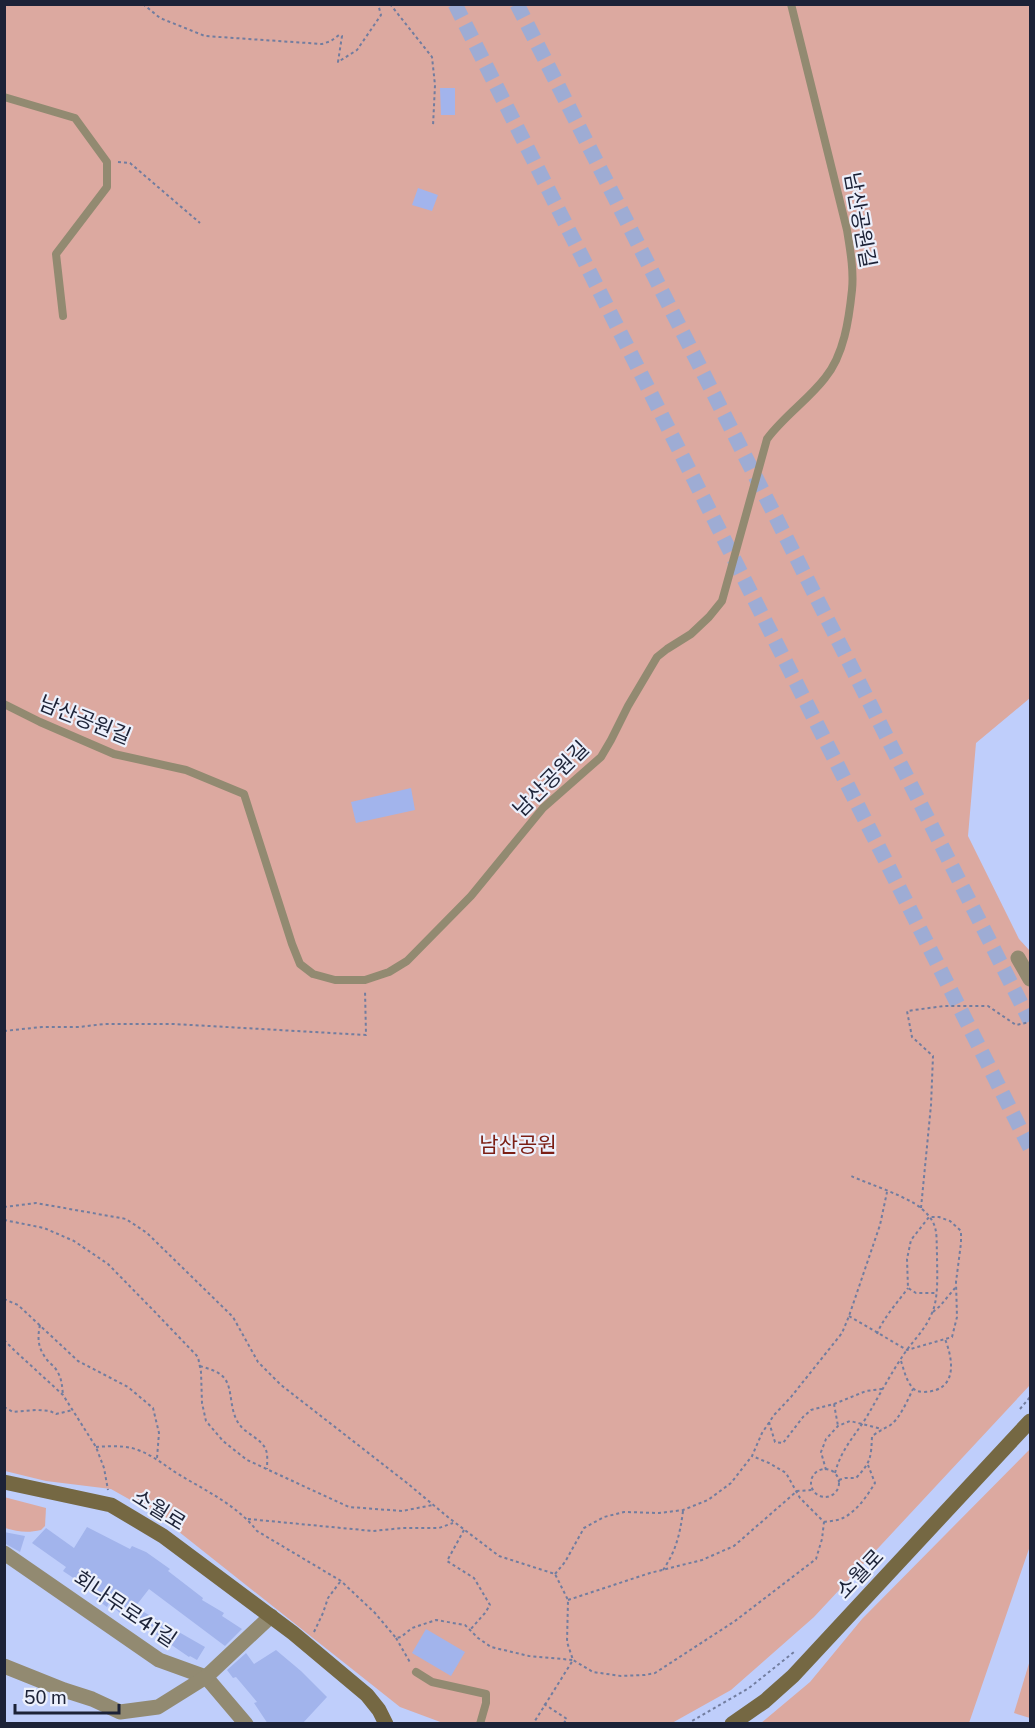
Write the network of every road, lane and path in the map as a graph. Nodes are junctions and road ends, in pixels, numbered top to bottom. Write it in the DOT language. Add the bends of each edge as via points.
graph roads {
  1 [pos="143,4"];
  2 [pos="378,4"];
  3 [pos="390,4"];
  4 [pos="791,4"];
  5 [pos="4,97"];
  6 [pos="433,126"];
  7 [pos="107,162"];
  8 [pos="200,223"];
  9 [pos="63,316"];
  10 [pos="4,704"];
  11 [pos="1018,958"];
  12 [pos="1030,979"];
  13 [pos="364,980"];
  14 [pos="1030,1022"];
  15 [pos="4,1031"];
  16 [pos="851,1176"];
  17 [pos="888,1192"];
  18 [pos="4,1207"];
  19 [pos="921,1208"];
  20 [pos="929,1217"];
  21 [pos="4,1220"];
  22 [pos="956,1286"];
  23 [pos="908,1288"];
  24 [pos="936,1293"];
  25 [pos="4,1299"];
  26 [pos="933,1312"];
  27 [pos="849,1317"];
  28 [pos="40,1325"];
  29 [pos="877,1334"];
  30 [pos="945,1339"];
  31 [pos="4,1340"];
  32 [pos="907,1350"];
  33 [pos="901,1359"];
  34 [pos="200,1366"];
  35 [pos="882,1389"];
  36 [pos="913,1389"];
  37 [pos="63,1395"];
  38 [pos="1030,1398"];
  39 [pos="834,1404"];
  40 [pos="4,1407"];
  41 [pos="73,1410"];
  42 [pos="1015,1415"];
  43 [pos="769,1422"];
  44 [pos="1030,1423"];
  45 [pos="861,1424"];
  46 [pos="838,1426"];
  47 [pos="882,1429"];
  48 [pos="96,1447"];
  49 [pos="752,1456"];
  50 [pos="157,1458"];
  51 [pos="868,1464"];
  52 [pos="267,1469"];
  53 [pos="826,1470"];
  54 [pos="835,1473"];
  55 [pos="839,1480"];
  56 [pos="4,1482"];
  57 [pos="812,1490"];
  58 [pos="797,1491"];
  59 [pos="111,1505"];
  60 [pos="433,1505"];
  61 [pos="683,1510"];
  62 [pos="248,1519"];
  63 [pos="454,1522"];
  64 [pos="824,1522"];
  65 [pos="464,1530"];
  66 [pos="4,1552"];
  67 [pos="663,1570"];
  68 [pos="555,1574"];
  69 [pos="341,1581"];
  70 [pos="568,1600"];
  71 [pos="271,1616"];
  72 [pos="470,1630"];
  73 [pos="396,1638"];
  74 [pos="307,1645"];
  75 [pos="797,1650"];
  76 [pos="573,1660"];
  77 [pos="4,1665"];
  78 [pos="416,1672"];
  79 [pos="206,1677"];
  80 [pos="544,1704"];
  81 [pos="246,1724"];
  82 [pos="386,1724"];
  83 [pos="480,1724"];
  84 [pos="532,1724"];
  85 [pos="563,1724"];
  86 [pos="687,1724"];
  87 [pos="732,1724"];
  1 -- 2 [label="path" via="160,18 205,36 321,44 339,35 342,36 338,62 357,50 381,15"];
  3 -- 6 [label="path" via="432,57"];
  4 -- 13 [label="lane, 남산공원길" via="847,230 852,289 840,352 815,391 767,439 722,601 691,634 657,657 601,757 543,808 471,896 407,961"];
  5 -- 7 [label="lane" via="75,118"];
  7 -- 8 [label="path" via="130,163"];
  7 -- 9 [label="lane" via="107,187 56,254"];
  10 -- 13 [label="lane, 남산공원길" via="114,754 186,770 244,794 300,964 313,974 335,980"];
  11 -- 12 [label="street"];
  13 -- 15 [label="path" via="366,1035 163,1024"];
  14 -- 19 [label="path" via="1016,1025 988,1006 907,1011 912,1037 933,1056"];
  16 -- 17 [label="path"];
  17 -- 19 [label="path"];
  17 -- 27 [label="path"];
  18 -- 60 [label="path" via="36,1203 126,1219 147,1233 232,1317 258,1362 281,1385"];
  19 -- 20 [label="path"];
  20 -- 22 [label="path" via="950,1221 960,1231"];
  20 -- 23 [label="path" via="911,1240"];
  20 -- 24 [label="path" via="936,1227"];
  21 -- 34 [label="path" via="44,1228 75,1241 108,1264 198,1357"];
  22 -- 26 [label="path"];
  22 -- 30 [label="path" via="957,1317 952,1338"];
  23 -- 24 [label="path" via="916,1293"];
  23 -- 29 [label="path"];
  24 -- 26 [label="path"];
  25 -- 28 [label="path" via="18,1305"];
  26 -- 32 [label="path"];
  27 -- 29 [label="path"];
  27 -- 43 [label="path" via="842,1333"];
  28 -- 37 [label="path" via="39,1346 61,1379"];
  28 -- 50 [label="path" via="78,1361 128,1387 153,1408 159,1433"];
  29 -- 32 [label="path"];
  30 -- 32 [label="path"];
  30 -- 36 [label="path" via="952,1370 946,1384 935,1391"];
  31 -- 37 [label="path"];
  32 -- 33 [label="path"];
  33 -- 35 [label="path"];
  33 -- 36 [label="path"];
  34 -- 52 [label="path" via="206,1420 247,1460"];
  34 -- 52 [label="path" via="225,1378 238,1423 267,1451"];
  35 -- 39 [label="path"];
  35 -- 45 [label="path"];
  36 -- 47 [label="path" via="899,1415"];
  37 -- 41 [label="path"];
  38 -- 42 [label="path"];
  39 -- 43 [label="path" via="811,1410 783,1443 775,1442"];
  39 -- 46 [label="path"];
  40 -- 41 [label="path" via="13,1412 37,1410 56,1414"];
  41 -- 48 [label="path"];
  43 -- 49 [label="path"];
  44 -- 87 [label="main road, 소월로" via="793,1676"];
  45 -- 46 [label="path" via="850,1421"];
  45 -- 47 [label="path"];
  45 -- 54 [label="path" via="839,1457"];
  46 -- 53 [label="path" via="821,1452"];
  47 -- 51 [label="path" via="872,1436"];
  48 -- 50 [label="path" via="136,1449"];
  48 -- 59 [label="path"];
  49 -- 58 [label="path" via="786,1473"];
  49 -- 61 [label="path" via="731,1483 708,1500"];
  50 -- 62 [label="path"];
  51 -- 55 [label="path" via="856,1478"];
  51 -- 64 [label="path" via="875,1483 868,1495 842,1518"];
  52 -- 60 [label="path" via="349,1508 402,1511"];
  53 -- 54 [label="path"];
  53 -- 57 [label="path" via="813,1476"];
  54 -- 55 [label="path"];
  55 -- 57 [label="path" via="830,1497"];
  56 -- 59 [label="main road, 소월로"];
  57 -- 58 [label="path"];
  58 -- 64 [label="path"];
  58 -- 67 [label="path" via="734,1546 702,1560"];
  59 -- 71 [label="main road, 소월로" via="164,1536"];
  60 -- 63 [label="path"];
  61 -- 67 [label="path" via="678,1542"];
  61 -- 68 [label="path" via="624,1512 604,1517 584,1528"];
  62 -- 63 [label="path" via="373,1531 439,1528"];
  62 -- 69 [label="path" via="257,1531"];
  63 -- 65 [label="path"];
  64 -- 76 [label="path" via="816,1559 735,1621 655,1673 621,1676 593,1672"];
  65 -- 68 [label="path" via="499,1556"];
  65 -- 72 [label="path" via="447,1561 474,1578 490,1605"];
  66 -- 79 [label="street, 회나무로41길" via="159,1660"];
  67 -- 70 [label="path"];
  68 -- 70 [label="path"];
  69 -- 73 [label="path"];
  69 -- 74 [label="path" via="327,1598"];
  70 -- 76 [label="path" via="567,1642"];
  71 -- 74 [label="main road, 소월로"];
  71 -- 79 [label="street"];
  72 -- 73 [label="path" via="465,1625 436,1620"];
  72 -- 76 [label="path" via="491,1647"];
  73 -- 78 [label="path"];
  74 -- 82 [label="main road, 소월로" via="367,1695"];
  75 -- 86 [label="path" via="749,1688"];
  76 -- 80 [label="path"];
  77 -- 79 [label="street" via="120,1712 158,1707"];
  78 -- 83 [label="lane" via="432,1682 486,1695"];
  79 -- 81 [label="street, 회나무로41길"];
  80 -- 84 [label="path"];
  80 -- 85 [label="path" via="567,1719"];
}
